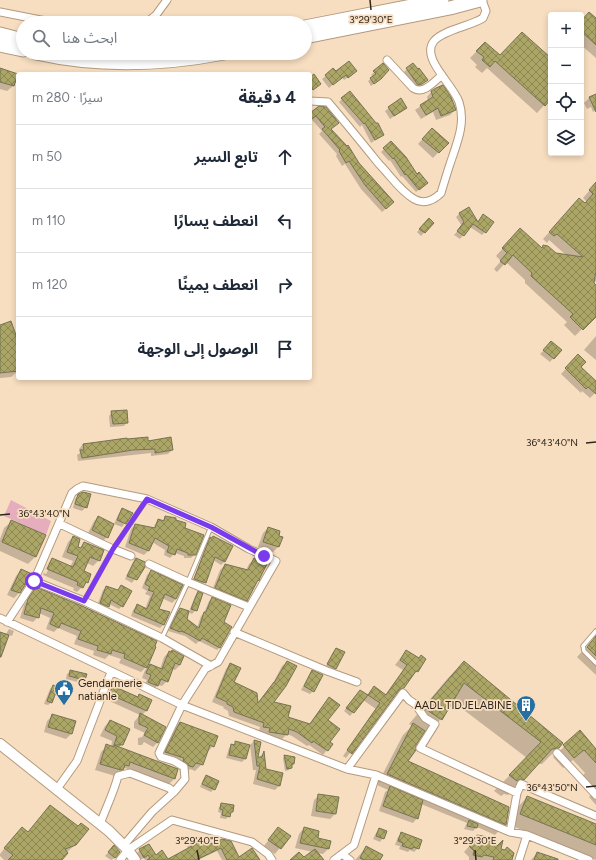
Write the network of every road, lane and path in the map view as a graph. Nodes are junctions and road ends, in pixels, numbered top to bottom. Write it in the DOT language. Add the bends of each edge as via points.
graph roads {
  1 [pos="167,0"];
  2 [pos="442,0"];
  3 [pos="481,0"];
  4 [pos="0,12"];
  5 [pos="20,16"];
  6 [pos="155,16"];
  7 [pos="312,26"];
  8 [pos="0,34"];
  9 [pos="312,36"];
  10 [pos="16,38"];
  11 [pos="0,45"];
  12 [pos="16,48"];
  13 [pos="77,60"];
  14 [pos="183,60"];
  15 [pos="386,60"];
  16 [pos="442,75"];
  17 [pos="312,102"];
  18 [pos="147,499"];
  19 [pos="60,524"];
  20 [pos="211,527"];
  21 [pos="113,549"];
  22 [pos="131,556"];
  23 [pos="149,564"];
  24 [pos="34,581"];
  25 [pos="188,582"];
  26 [pos="84,601"];
  27 [pos="248,607"];
  28 [pos="0,618"];
  29 [pos="7,622"];
  30 [pos="596,631"];
  31 [pos="234,632"];
  32 [pos="162,638"];
  33 [pos="596,663"];
  34 [pos="211,666"];
  35 [pos="111,672"];
  36 [pos="357,682"];
  37 [pos="182,705"];
  38 [pos="0,744"];
  39 [pos="557,753"];
  40 [pos="347,768"];
  41 [pos="376,775"];
  42 [pos="56,789"];
  43 [pos="174,792"];
  44 [pos="517,793"];
  45 [pos="596,795"];
  46 [pos="596,816"];
  47 [pos="100,824"];
  48 [pos="510,832"];
  49 [pos="527,835"];
  50 [pos="126,848"];
  51 [pos="342,854"];
  52 [pos="120,860"];
  53 [pos="135,860"];
  54 [pos="272,860"];
  55 [pos="334,860"];
  56 [pos="350,860"];
  57 [pos="519,860"];
  58 [pos="587,860"];
  1 -- 6 [label="street"];
  2 -- 7 [label="highway"];
  3 -- 9 [label="highway"];
  3 -- 16 [label="street" via="486,11 484,18 438,37 432,45 432,60"];
  4 -- 5 [label="street"];
  8 -- 10 [label="highway"];
  11 -- 12 [label="highway"];
  13 -- 14 [label="highway" via="139,63"];
  15 -- 16 [label="street" via="417,90 424,90"];
  16 -- 17 [label="street" via="459,100 462,124 441,193 429,202 414,199 399,187 328,102"];
  18 -- 19 [label="street" via="83,486 72,494"];
  18 -- 20 [label="street"];
  18 -- 21 [label="lane"];
  19 -- 21 [label="street"];
  19 -- 24 [label="street"];
  20 -- 25 [label="lane"];
  20 -- 27 [label="street" via="276,561"];
  21 -- 22 [label="street"];
  21 -- 26 [label="lane"];
  23 -- 25 [label="street"];
  24 -- 26 [label="street"];
  24 -- 29 [label="street"];
  25 -- 27 [label="street"];
  25 -- 32 [label="lane"];
  26 -- 32 [label="street"];
  27 -- 31 [label="street"];
  28 -- 29 [label="street"];
  29 -- 35 [label="street"];
  30 -- 33 [label="lane" via="583,646 584,651"];
  31 -- 34 [label="street" via="218,662"];
  31 -- 36 [label="street"];
  32 -- 34 [label="street"];
  34 -- 37 [label="street" via="205,669"];
  35 -- 37 [label="street"];
  35 -- 42 [label="street" via="77,761"];
  37 -- 40 [label="street"];
  37 -- 43 [label="street" via="159,753 160,757 183,766 185,779"];
  38 -- 42 [label="main road"];
  39 -- 45 [label="street"];
  40 -- 41 [label="street"];
  40 -- 44 [label="street" via="403,693 425,718 435,724 420,748"];
  41 -- 48 [label="street"];
  41 -- 51 [label="street" via="354,845"];
  42 -- 47 [label="main road"];
  43 -- 47 [label="street" via="130,773 118,776"];
  43 -- 50 [label="street" via="152,812"];
  44 -- 46 [label="street" via="521,784"];
  44 -- 48 [label="street"];
  47 -- 50 [label="main road"];
  48 -- 49 [label="street"];
  49 -- 57 [label="street"];
  49 -- 58 [label="street"];
  50 -- 52 [label="street"];
  50 -- 53 [label="main road"];
  50 -- 54 [label="street" via="172,820 252,842"];
  51 -- 55 [label="street"];
  51 -- 56 [label="street"];
}
